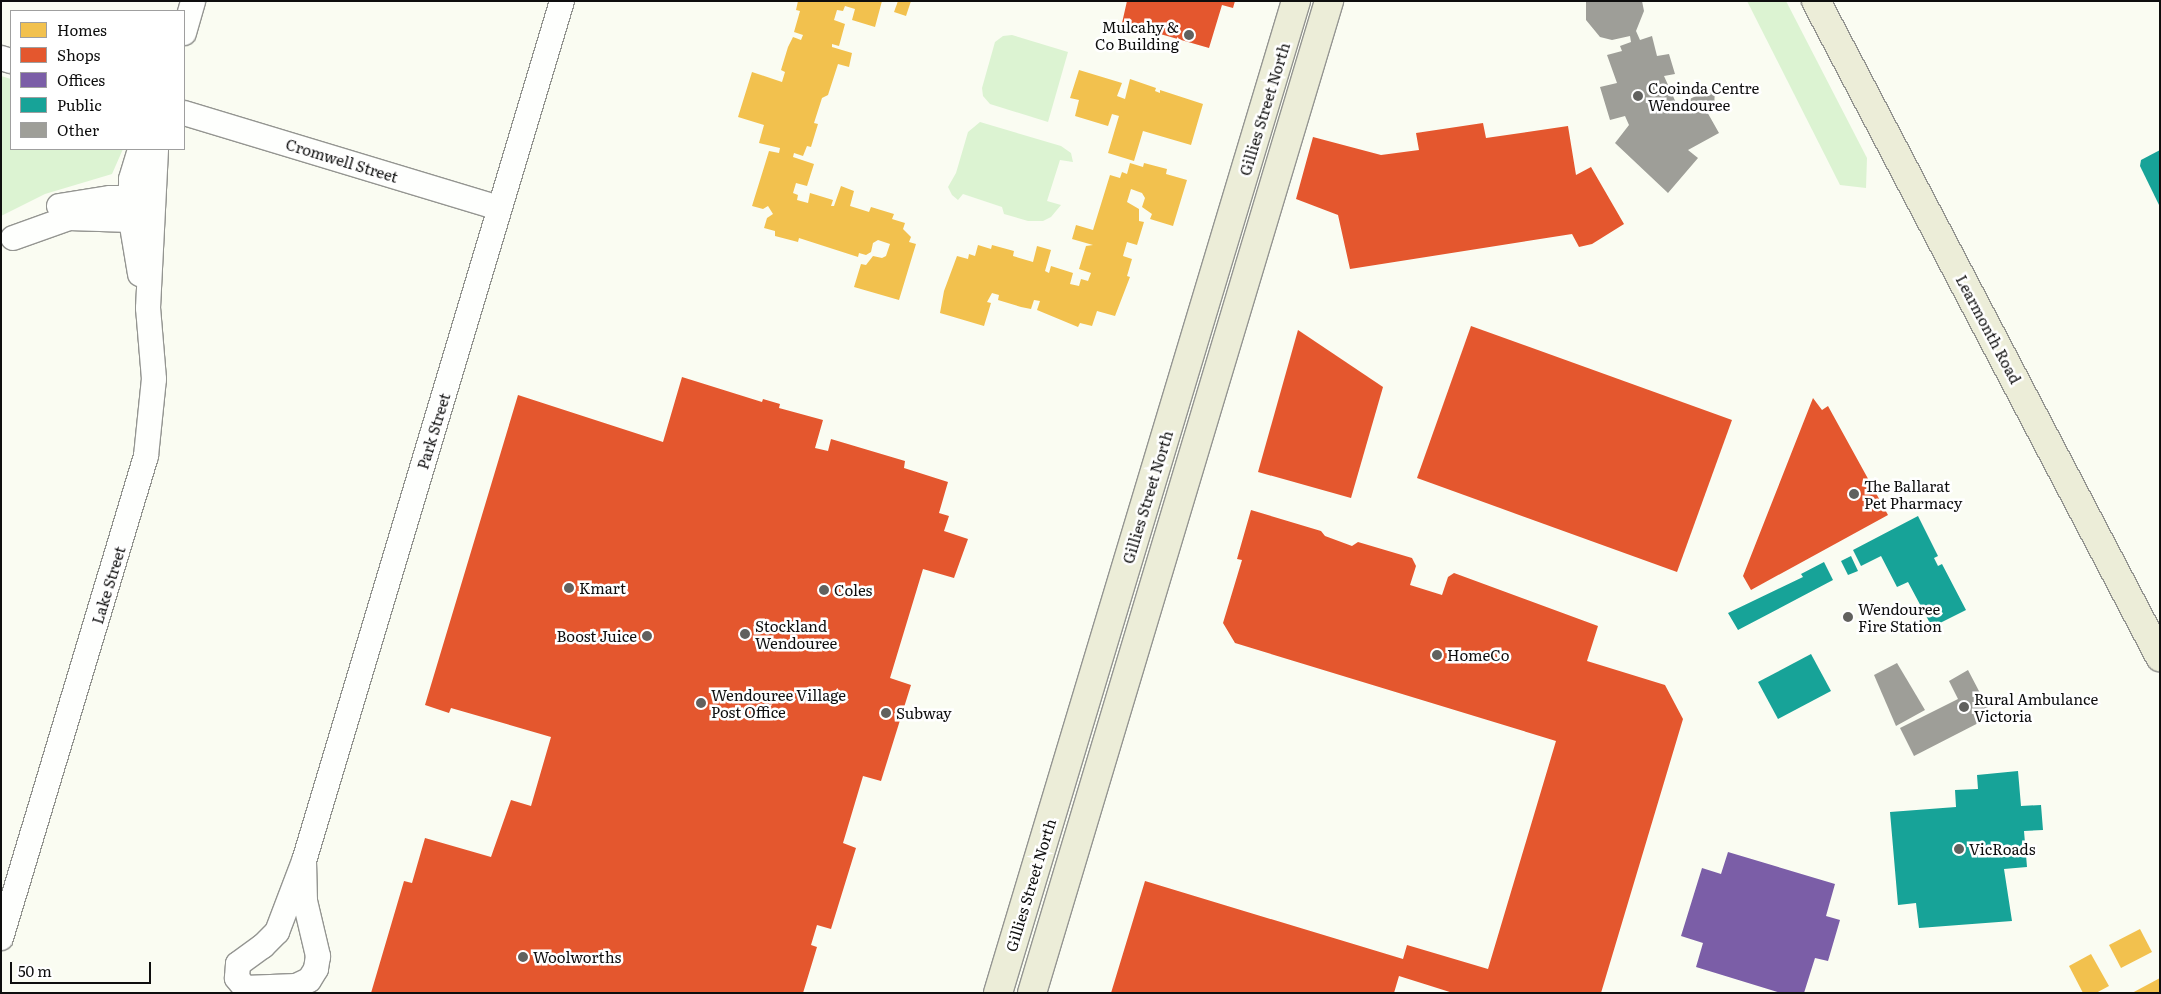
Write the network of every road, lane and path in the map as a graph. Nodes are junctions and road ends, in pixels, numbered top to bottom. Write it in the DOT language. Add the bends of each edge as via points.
graph roads {
  1 [pos="193,1"];
  2 [pos="562,1"];
  3 [pos="1296,1"];
  4 [pos="1329,1"];
  5 [pos="1816,1"];
  6 [pos="1836,1"];
  7 [pos="185,29"];
  8 [pos="185,113"];
  9 [pos="140,150"];
  10 [pos="156,150"];
  11 [pos="1917,174"];
  12 [pos="140,198"];
  13 [pos="499,208"];
  14 [pos="140,221"];
  15 [pos="1952,238"];
  16 [pos="7,242"];
  17 [pos="1169,421"];
  18 [pos="1201,431"];
  19 [pos="2160,618"];
  20 [pos="2160,657"];
  21 [pos="304,861"];
  22 [pos="1,938"];
  23 [pos="998,993"];
  24 [pos="1032,993"];
  1 -- 7 [label="street"];
  2 -- 13 [label="street, Park Street"];
  3 -- 17 [label="main road, Gillies Street North"];
  4 -- 18 [label="main road, Gillies Street North"];
  5 -- 11 [label="main road, Learmonth Road"];
  6 -- 11 [label="main road, Learmonth Road"];
  8 -- 13 [label="street, Cromwell Street"];
  9 -- 12 [label="street"];
  10 -- 12 [label="street"];
  11 -- 15 [label="main road, Learmonth Road"];
  12 -- 14 [label="street"];
  12 -- 16 [label="street" via="52,208"];
  13 -- 21 [label="street, Park Street"];
  14 -- 16 [label="street" via="69,218"];
  14 -- 22 [label="street, Lake Street" via="154,379 146,456"];
  15 -- 19 [label="main road, Learmonth Road"];
  15 -- 20 [label="main road, Learmonth Road"];
  17 -- 18 [label="main road"];
  17 -- 23 [label="main road, Gillies Street North"];
  18 -- 24 [label="main road, Gillies Street North"];
  21 -- 21 [label="street, Park Street" via="306,901 318,956 316,968 309,980 296,986 245,988 237,978 238,964 276,932"];
}
